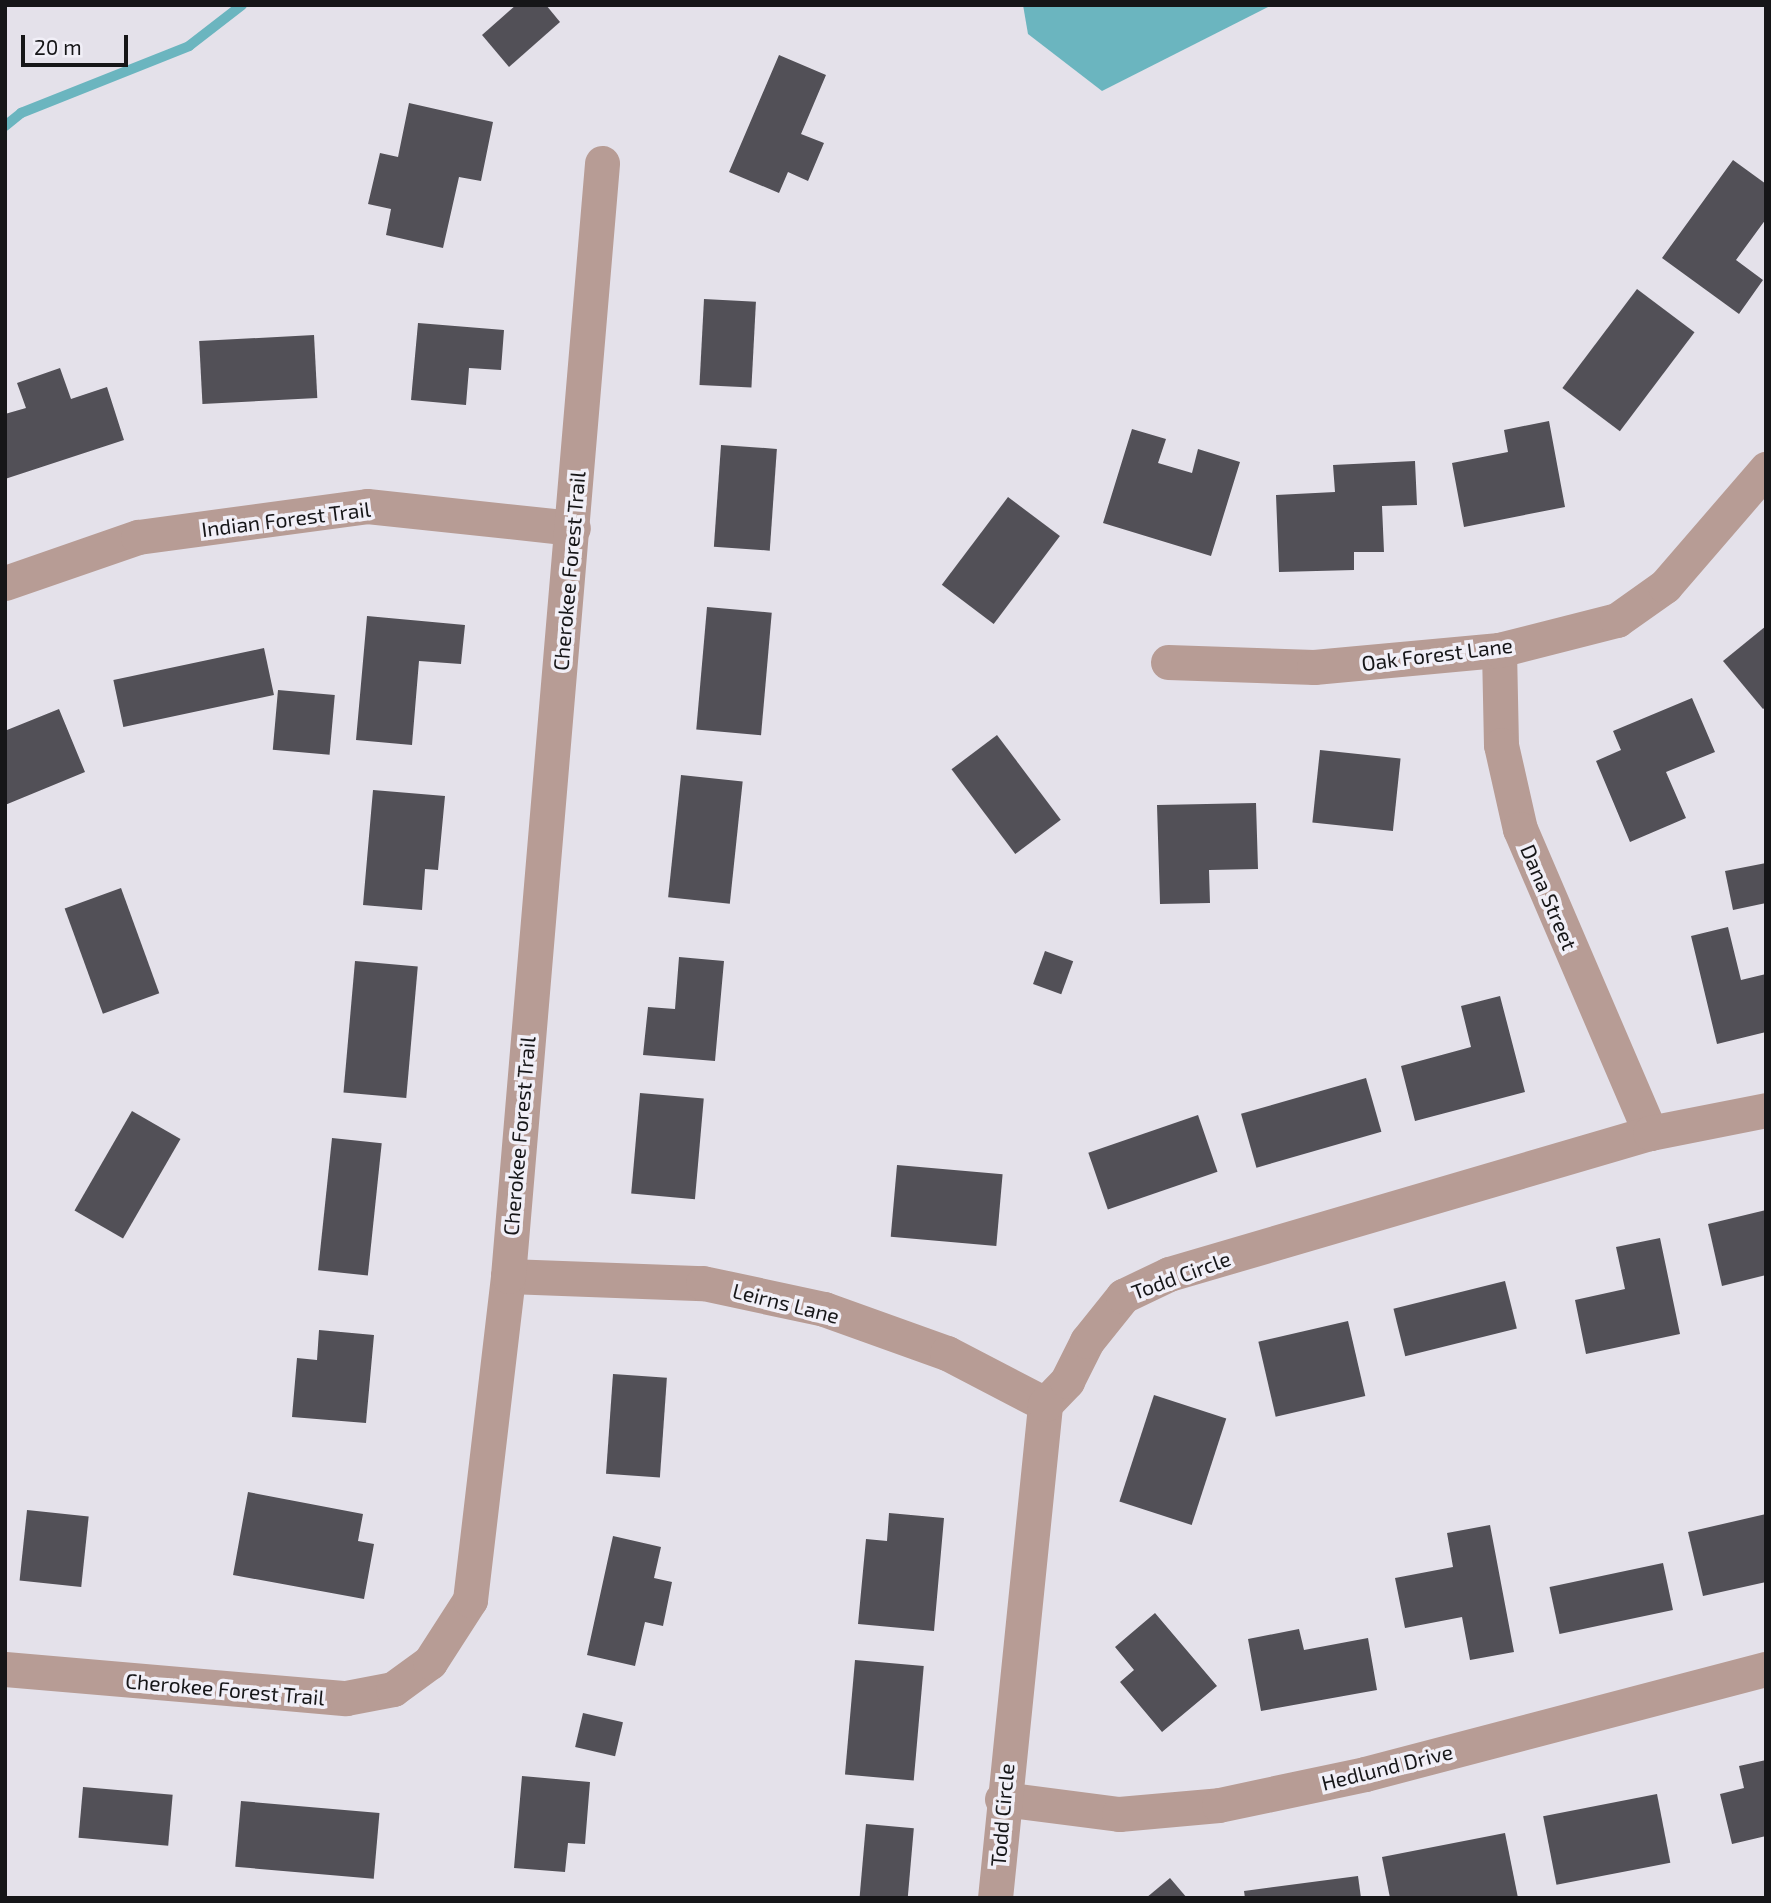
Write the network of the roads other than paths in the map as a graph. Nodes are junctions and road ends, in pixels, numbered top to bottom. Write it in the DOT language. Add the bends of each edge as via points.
graph roads {
  1 [pos="601,163"];
  2 [pos="1766,469"];
  3 [pos="573,528"];
  4 [pos="5,583"];
  5 [pos="1499,650"];
  6 [pos="1168,662"];
  7 [pos="1766,1110"];
  8 [pos="1650,1133"];
  9 [pos="508,1276"];
  10 [pos="1045,1404"];
  11 [pos="5,1669"];
  12 [pos="1766,1670"];
  13 [pos="1002,1799"];
  14 [pos="995,1898"];
  1 -- 3 [label="street, Cherokee Forest Trail"];
  2 -- 5 [label="street, Oak Forest Lane" via="1665,586 1617,620"];
  3 -- 4 [label="street, Indian Forest Trail" via="367,506 138,537"];
  3 -- 9 [label="street, Cherokee Forest Trail"];
  5 -- 6 [label="street, Oak Forest Lane" via="1314,667"];
  5 -- 8 [label="street, Dana Street" via="1502,745 1520,829"];
  7 -- 8 [label="street, Todd Circle"];
  8 -- 10 [label="street, Todd Circle" via="1169,1274 1122,1296 1087,1341 1067,1381"];
  9 -- 10 [label="street, Leirns Lane" via="703,1283 824,1310 947,1353"];
  9 -- 11 [label="street, Cherokee Forest Trail" via="470,1600 430,1662 393,1689 346,1698"];
  10 -- 13 [label="street, Todd Circle"];
  12 -- 13 [label="street, Hedlund Drive" via="1365,1774 1219,1805 1119,1814"];
  13 -- 14 [label="street, Todd Circle"];
}
